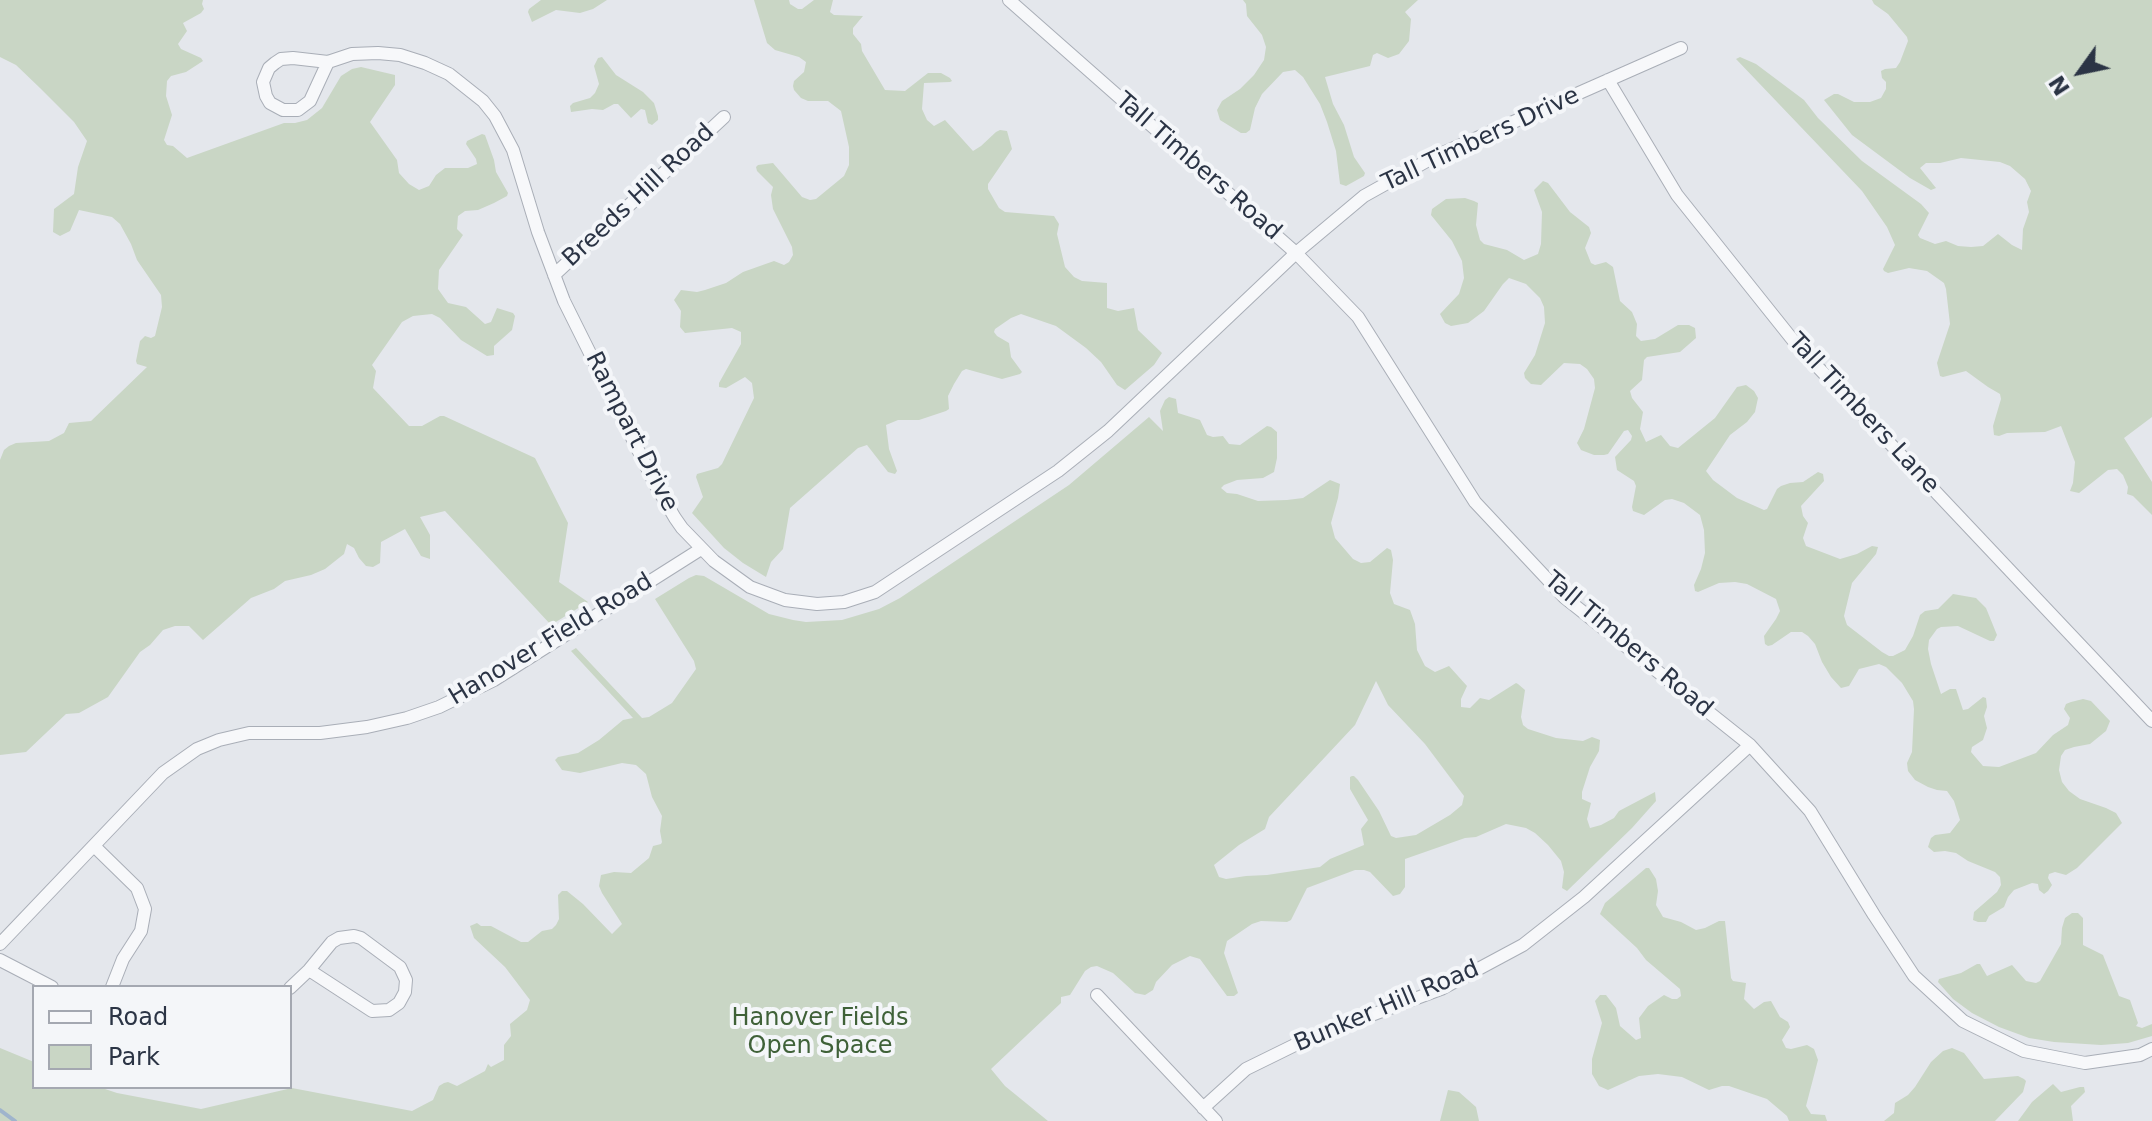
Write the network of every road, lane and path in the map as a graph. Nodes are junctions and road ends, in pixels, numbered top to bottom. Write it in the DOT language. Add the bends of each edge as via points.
graph roads {
  1 [pos="1009,0"];
  2 [pos="1681,48"];
  3 [pos="328,62"];
  4 [pos="1608,80"];
  5 [pos="724,117"];
  6 [pos="1296,253"];
  7 [pos="554,275"];
  8 [pos="701,549"];
  9 [pos="2152,721"];
  10 [pos="1750,745"];
  11 [pos="94,846"];
  12 [pos="0,944"];
  13 [pos="0,960"];
  14 [pos="309,970"];
  15 [pos="48,985"];
  16 [pos="113,985"];
  17 [pos="292,986"];
  18 [pos="1097,995"];
  19 [pos="2152,1049"];
  20 [pos="1203,1108"];
  21 [pos="1216,1121"];
  1 -- 6 [label="street, Tall Timbers Road"];
  2 -- 4 [label="street, Tall Timbers Drive"];
  3 -- 3 [label="street, Rampart Drive" via="293,58 275,63 263,82 270,103 291,111 305,107"];
  3 -- 7 [label="street, Rampart Drive" via="352,54 400,55 449,74 483,101 513,150"];
  4 -- 6 [label="street, Tall Timbers Drive" via="1434,157 1364,196"];
  4 -- 9 [label="street, Tall Timbers Lane" via="1677,195 1796,344"];
  5 -- 7 [label="street, Breeds Hill Road"];
  6 -- 8 [label="street, Rampart Drive" via="1108,431 1045,480 875,592 844,602 785,600 750,587"];
  6 -- 10 [label="street, Tall Timbers Road" via="1358,317 1475,502 1564,597"];
  7 -- 8 [label="street, Rampart Drive" via="655,484"];
  8 -- 11 [label="street, Hanover Field Road" via="494,680 439,707 367,727 249,733 197,749 163,773"];
  10 -- 19 [label="street, Tall Timbers Road" via="1810,811 1914,976 1963,1021 2024,1051 2085,1063"];
  10 -- 20 [label="street, Bunker Hill Road" via="1584,897 1523,945 1441,989 1305,1040 1246,1069"];
  11 -- 12 [label="street, Hanover Field Road"];
  11 -- 16 [label="street" via="137,888 145,909 141,931"];
  13 -- 15 [label="street"];
  14 -- 14 [label="street" via="332,942 354,936 400,967 405,992 389,1010 372,1011"];
  14 -- 17 [label="street"];
  18 -- 20 [label="street"];
  20 -- 21 [label="street"];
}
